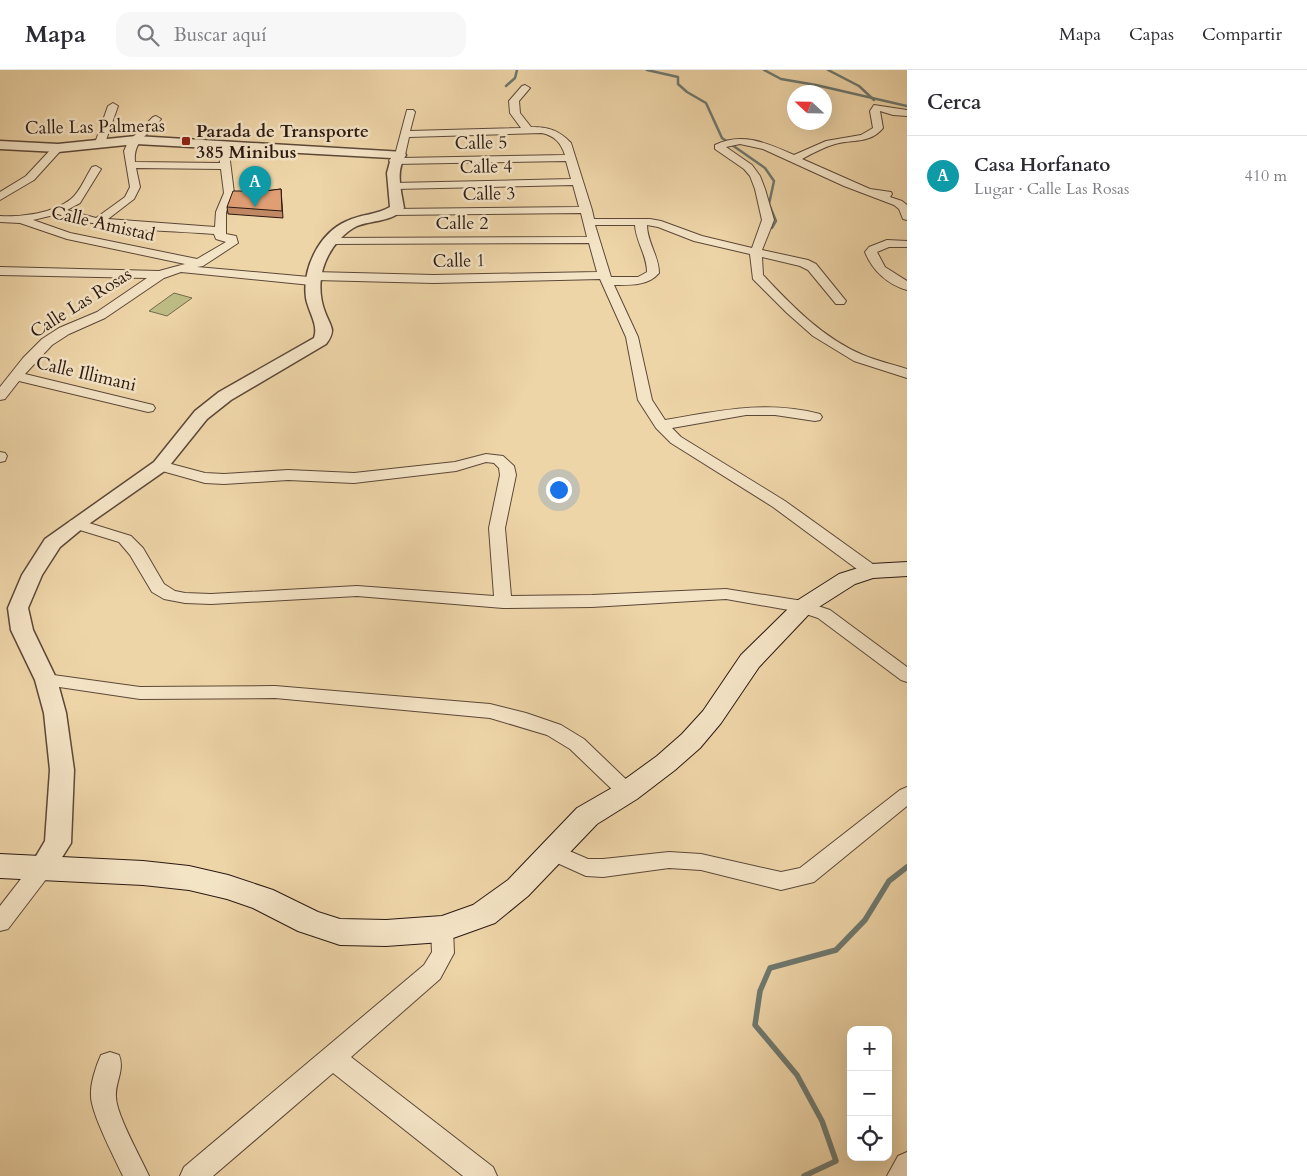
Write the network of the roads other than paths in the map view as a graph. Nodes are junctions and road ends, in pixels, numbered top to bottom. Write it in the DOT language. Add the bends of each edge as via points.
graph roads {
  1 [pos="525,88"];
  2 [pos="113,106"];
  3 [pos="410,112"];
  4 [pos="907,112"];
  5 [pos="156,119"];
  6 [pos="527,129"];
  7 [pos="406,134"];
  8 [pos="136,140"];
  9 [pos="100,143"];
  10 [pos="0,145"];
  11 [pos="223,145"];
  12 [pos="58,148"];
  13 [pos="397,158"];
  14 [pos="570,158"];
  15 [pos="795,159"];
  16 [pos="130,165"];
  17 [pos="227,166"];
  18 [pos="96,170"];
  19 [pos="578,182"];
  20 [pos="394,186"];
  21 [pos="868,192"];
  22 [pos="887,194"];
  23 [pos="0,197"];
  24 [pos="58,210"];
  25 [pos="392,212"];
  26 [pos="589,216"];
  27 [pos="907,217"];
  28 [pos="0,219"];
  29 [pos="21,220"];
  30 [pos="100,220"];
  31 [pos="641,222"];
  32 [pos="220,231"];
  33 [pos="595,240"];
  34 [pos="330,241"];
  35 [pos="907,244"];
  36 [pos="756,251"];
  37 [pos="199,263"];
  38 [pos="174,269"];
  39 [pos="0,272"];
  40 [pos="160,275"];
  41 [pos="606,278"];
  42 [pos="312,279"];
  43 [pos="907,286"];
  44 [pos="840,301"];
  45 [pos="907,374"];
  46 [pos="16,376"];
  47 [pos="0,396"];
  48 [pos="148,408"];
  49 [pos="815,417"];
  50 [pos="661,425"];
  51 [pos="160,466"];
  52 [pos="76,524"];
  53 [pos="907,568"];
  54 [pos="870,571"];
  55 [pos="503,602"];
  56 [pos="803,607"];
  57 [pos="907,676"];
  58 [pos="46,680"];
  59 [pos="627,792"];
  60 [pos="907,795"];
  61 [pos="553,852"];
  62 [pos="0,866"];
  63 [pos="42,868"];
  64 [pos="0,922"];
  65 [pos="442,929"];
  66 [pos="333,1058"];
  67 [pos="110,1062"];
  68 [pos="907,1165"];
  69 [pos="136,1176"];
  70 [pos="193,1176"];
  71 [pos="484,1176"];
  72 [pos="900,1176"];
  1 -- 6 [label="street" via="514,101 514,109"];
  2 -- 9 [label="street"];
  3 -- 7 [label="street"];
  4 -- 15 [label="street" via="877,107 878,128 874,133 867,137 834,141"];
  5 -- 8 [label="street"];
  6 -- 7 [label="street"];
  6 -- 14 [label="street" via="551,132 560,137 567,145"];
  7 -- 13 [label="street"];
  8 -- 9 [label="street, Calle Las Palmeras"];
  8 -- 11 [label="street, Calle Las Palmeras"];
  8 -- 16 [label="street" via="129,151"];
  9 -- 12 [label="street, Calle Las Palmeras"];
  10 -- 12 [label="street, Calle Las Palmeras"];
  11 -- 13 [label="street, Calle Las Palmeras"];
  11 -- 17 [label="street"];
  12 -- 23 [label="street" via="30,178"];
  13 -- 14 [label="street, Calle 5"];
  13 -- 20 [label="street"];
  14 -- 19 [label="street"];
  15 -- 21 [label="street"];
  15 -- 36 [label="street" via="754,143 727,143 720,147 748,167 760,189 768,220"];
  16 -- 17 [label="street"];
  16 -- 30 [label="street" via="135,187 129,199"];
  17 -- 32 [label="street" via="229,192"];
  18 -- 24 [label="street" via="76,201"];
  19 -- 20 [label="street, Calle 4"];
  19 -- 26 [label="street"];
  20 -- 25 [label="street" via="397,208"];
  21 -- 22 [label="street"];
  21 -- 27 [label="street" via="898,203"];
  24 -- 29 [label="street"];
  24 -- 30 [label="street"];
  25 -- 26 [label="street, Calle 3"];
  25 -- 34 [label="street" via="349,224"];
  26 -- 31 [label="street, Calle 3"];
  26 -- 33 [label="street"];
  28 -- 29 [label="street, Calle Amistad"];
  29 -- 37 [label="street, Calle Amistad" via="67,236"];
  30 -- 32 [label="street"];
  31 -- 36 [label="street, Calle 3" via="661,224 698,239"];
  31 -- 41 [label="street, Calle 1" via="653,273 640,280"];
  32 -- 37 [label="street, Calle Las Rosas" via="220,236 232,238 232,243"];
  33 -- 34 [label="street, Calle 2"];
  33 -- 41 [label="street"];
  34 -- 42 [label="street" via="320,256"];
  35 -- 43 [label="street" via="887,243 871,252 881,270"];
  36 -- 44 [label="street, Calle 3" via="804,262"];
  36 -- 45 [label="street" via="757,276 811,329 858,358"];
  37 -- 38 [label="street, Calle Las Rosas"];
  38 -- 40 [label="street, Calle Las Rosas"];
  38 -- 42 [label="street, Calle 1"];
  39 -- 40 [label="street"];
  40 -- 46 [label="street, Calle Las Rosas" via="101,315 47,342"];
  41 -- 42 [label="street, Calle 1"];
  41 -- 50 [label="street" via="632,337 645,400"];
  42 -- 51 [label="street" via="315,306 324,328 320,341 225,396 207,410"];
  46 -- 47 [label="street, Calle Las Rosas"];
  46 -- 48 [label="street, Calle Illimani"];
  49 -- 50 [label="street" via="746,410"];
  50 -- 54 [label="street" via="676,440 779,504"];
  51 -- 52 [label="street"];
  51 -- 55 [label="street" via="214,478 288,475 354,478 456,466 486,458 498,459 506,466 508,475 496,528"];
  52 -- 55 [label="street" via="125,539 137,552 158,588 185,598 357,591"];
  52 -- 58 [label="street" via="52,543 40,559 18,608 22,630"];
  53 -- 54 [label="main road"];
  54 -- 56 [label="main road" via="846,579"];
  55 -- 56 [label="street" via="726,594"];
  56 -- 57 [label="street" via="824,614"];
  56 -- 59 [label="main road" via="750,661 712,717 690,741"];
  58 -- 59 [label="street" via="140,693 275,692 490,711 554,730 577,744"];
  58 -- 63 [label="street" via="55,713 62,799 58,844"];
  59 -- 61 [label="main road" via="587,816"];
  60 -- 61 [label="street" via="806,876 781,881 701,862 669,860 586,867"];
  61 -- 65 [label="main road" via="518,888 484,914"];
  62 -- 63 [label="main road"];
  63 -- 64 [label="street"];
  63 -- 65 [label="main road" via="189,878 263,899 309,922 340,932"];
  65 -- 66 [label="street" via="443,953 432,972"];
  66 -- 70 [label="street"];
  66 -- 71 [label="street"];
  67 -- 69 [label="street" via="103,1097"];
  68 -- 72 [label="street"];
}
